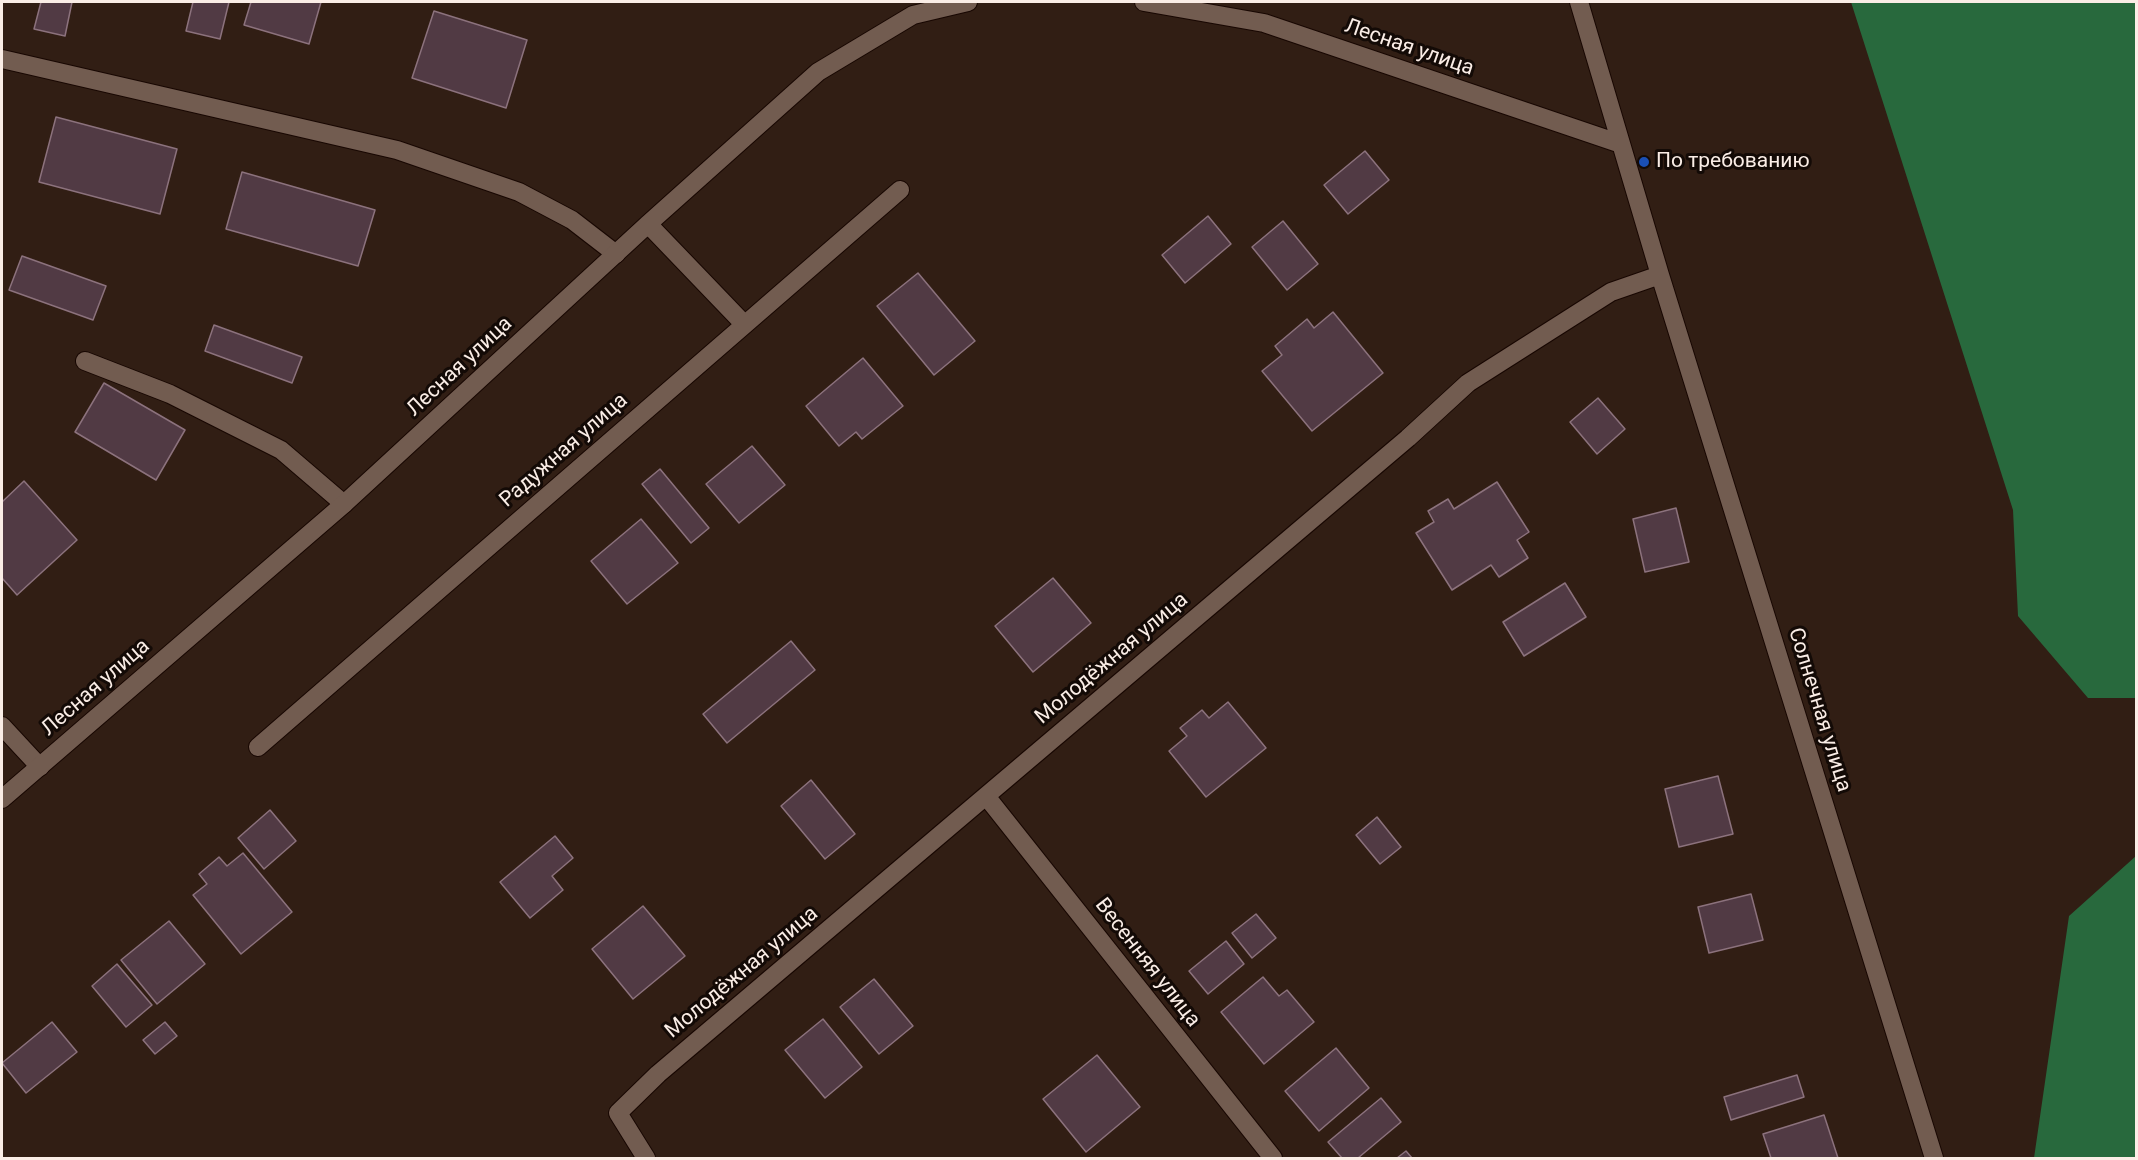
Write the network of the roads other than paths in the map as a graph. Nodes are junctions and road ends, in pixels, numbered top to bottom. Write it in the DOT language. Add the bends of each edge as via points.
graph roads {
  1 [pos="968,2"];
  2 [pos="1144,2"];
  3 [pos="1579,2"];
  4 [pos="2,59"];
  5 [pos="1621,144"];
  6 [pos="900,190"];
  7 [pos="648,224"];
  8 [pos="616,254"];
  9 [pos="1660,275"];
  10 [pos="744,324"];
  11 [pos="85,361"];
  12 [pos="344,504"];
  13 [pos="2,726"];
  14 [pos="258,747"];
  15 [pos="40,767"];
  16 [pos="986,796"];
  17 [pos="2,799"];
  18 [pos="646,1158"];
  19 [pos="1273,1158"];
  20 [pos="1934,1158"];
  1 -- 7 [label="street, Лесная улица" via="913,15 818,72"];
  2 -- 5 [label="street, Лесная улица" via="1264,23"];
  3 -- 5 [label="street, Солнечная улица"];
  4 -- 8 [label="street" via="397,150 519,192 572,220"];
  5 -- 9 [label="street, Солнечная улица"];
  6 -- 10 [label="street, Радужная улица"];
  7 -- 8 [label="street, Лесная улица"];
  7 -- 10 [label="street"];
  8 -- 12 [label="street, Лесная улица"];
  9 -- 16 [label="street, Молодёжная улица" via="1611,292 1468,383"];
  9 -- 20 [label="street, Солнечная улица"];
  10 -- 14 [label="street, Радужная улица"];
  11 -- 12 [label="street" via="170,394 281,450"];
  12 -- 15 [label="street, Лесная улица"];
  13 -- 15 [label="street"];
  15 -- 17 [label="street, Лесная улица"];
  16 -- 18 [label="street, Молодёжная улица" via="658,1074 618,1113"];
  16 -- 19 [label="street, Весенняя улица"];
}
